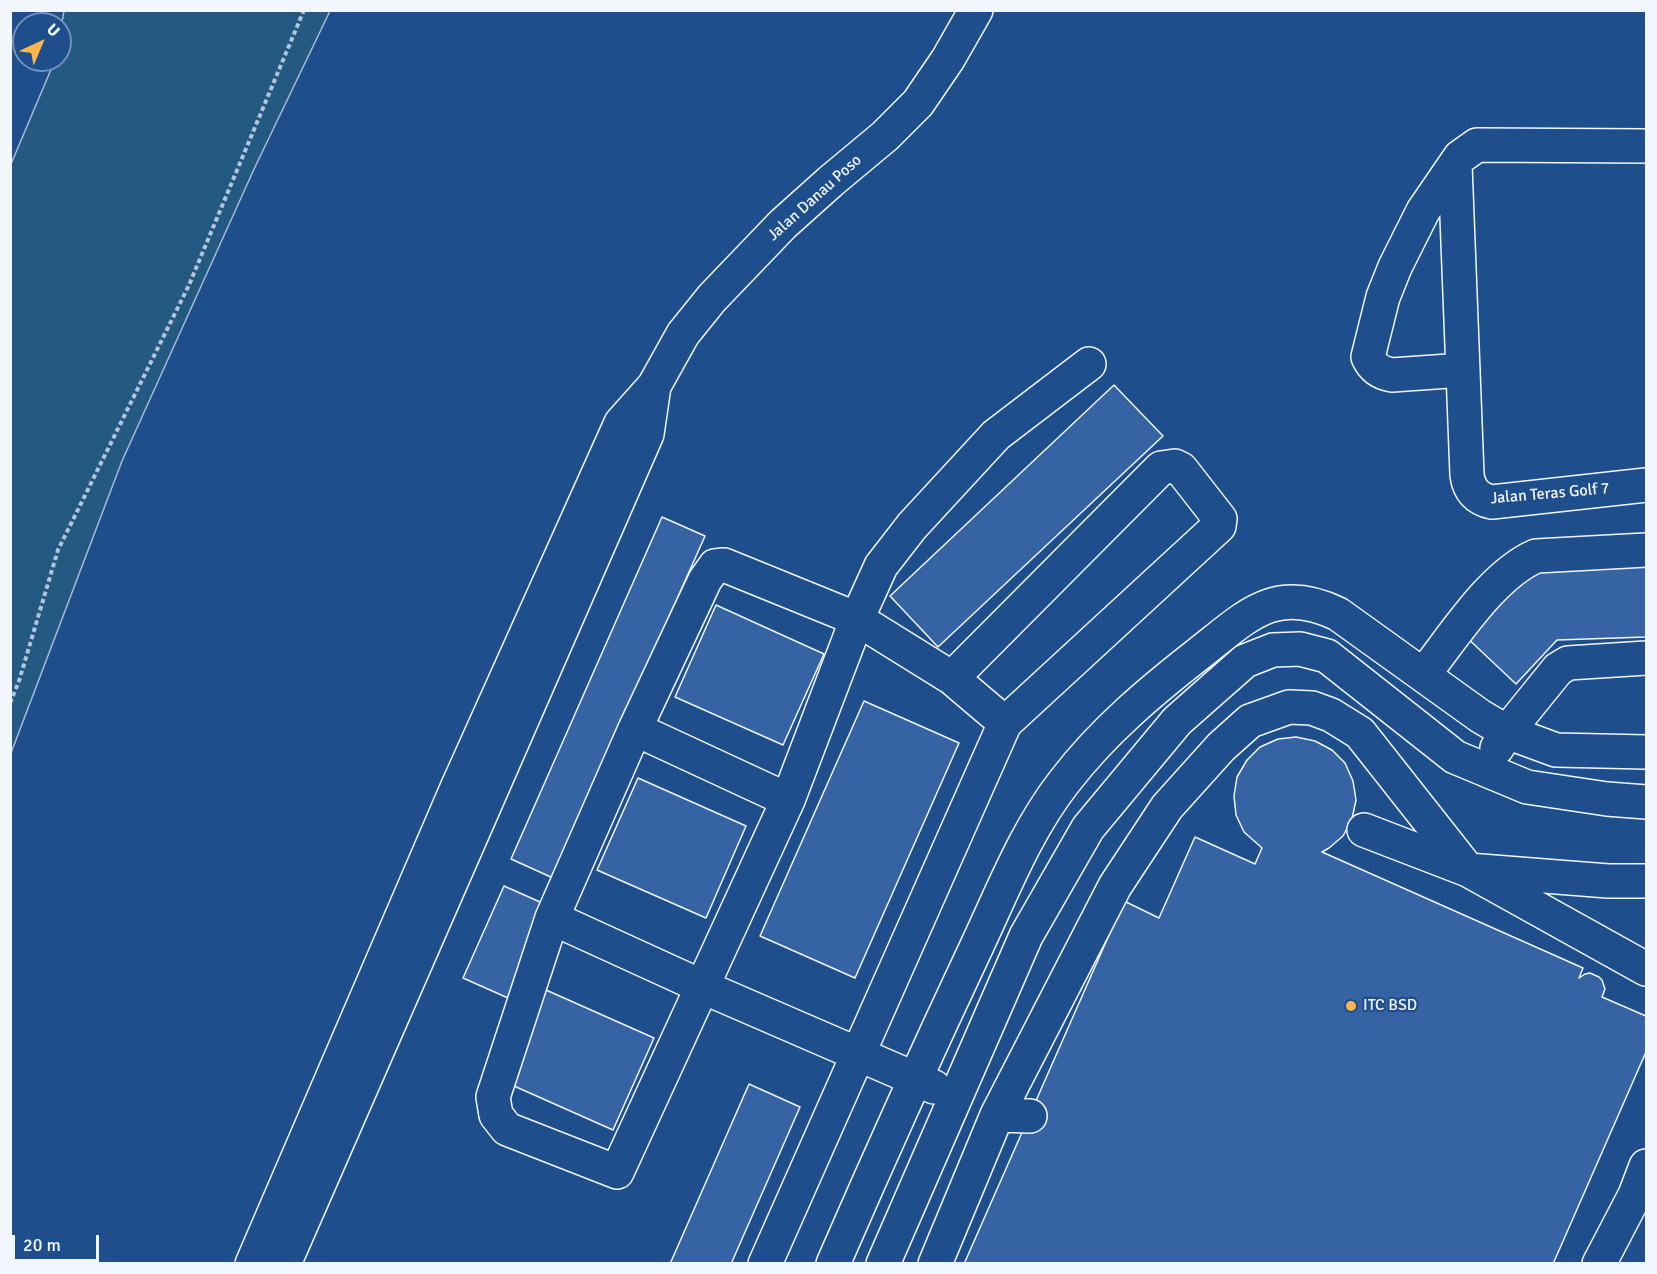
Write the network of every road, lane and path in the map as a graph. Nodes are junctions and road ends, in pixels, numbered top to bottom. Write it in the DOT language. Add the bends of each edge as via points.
graph roads {
  1 [pos="304,10"];
  2 [pos="976,10"];
  3 [pos="1647,146"];
  4 [pos="1455,165"];
  5 [pos="1089,364"];
  6 [pos="1463,370"];
  7 [pos="654,386"];
  8 [pos="1647,485"];
  9 [pos="1647,550"];
  10 [pos="857,619"];
  11 [pos="1647,658"];
  12 [pos="1424,674"];
  13 [pos="952,678"];
  14 [pos="10,703"];
  15 [pos="1005,723"];
  16 [pos="635,729"];
  17 [pos="1507,732"];
  18 [pos="1647,752"];
  19 [pos="1485,769"];
  20 [pos="788,800"];
  21 [pos="1647,802"];
  22 [pos="1364,830"];
  23 [pos="1468,870"];
  24 [pos="1647,881"];
  25 [pos="552,918"];
  26 [pos="1647,969"];
  27 [pos="703,987"];
  28 [pos="859,1053"];
  29 [pos="915,1078"];
  30 [pos="956,1097"];
  31 [pos="997,1115"];
  32 [pos="1030,1116"];
  33 [pos="1643,1185"];
  34 [pos="252,1263"];
  35 [pos="284,1263"];
  36 [pos="765,1263"];
  37 [pos="833,1263"];
  38 [pos="884,1263"];
  39 [pos="935,1263"];
  40 [pos="1599,1263"];
  1 -- 14 [label="path" via="189,285 58,550"];
  2 -- 7 [label="street, Jalan Danau Poso" via="918,103 783,224 712,298 683,334"];
  3 -- 4 [label="street" via="1477,145"];
  4 -- 6 [label="street, Jalan Teras Golf 7"];
  4 -- 6 [label="street" via="1423,211 1395,267 1368,357 1376,368 1392,375"];
  5 -- 10 [label="street" via="996,435 912,526 881,566"];
  6 -- 8 [label="street, Jalan Teras Golf 7" via="1468,483 1484,501"];
  7 -- 34 [label="street" via="621,423 457,788"];
  7 -- 35 [label="street" via="647,434"];
  9 -- 12 [label="street" via="1536,556 1522,562 1493,587"];
  10 -- 13 [label="street"];
  10 -- 16 [label="street" via="724,566 715,566"];
  10 -- 20 [label="street"];
  11 -- 17 [label="street" via="1568,663 1558,669"];
  12 -- 17 [label="street"];
  12 -- 29 [label="street" via="1320,605 1272,603 1246,617 1149,693 1108,731 1063,783 1032,829"];
  13 -- 15 [label="street"];
  13 -- 15 [label="street" via="1161,468 1175,465 1181,469 1220,519 1219,526"];
  15 -- 28 [label="street"];
  16 -- 20 [label="street"];
  16 -- 25 [label="street"];
  17 -- 18 [label="street" via="1556,750"];
  17 -- 19 [label="street"];
  19 -- 21 [label="street" via="1527,787"];
  19 -- 30 [label="street" via="1455,757 1327,656 1273,650 1245,661 1177,721 1088,828 1026,936"];
  20 -- 27 [label="street"];
  22 -- 23 [label="street"];
  23 -- 24 [label="street"];
  23 -- 26 [label="street"];
  23 -- 31 [label="street" via="1360,733 1312,708 1289,707 1250,721 1167,807 1115,886"];
  25 -- 27 [label="street"];
  25 -- 27 [label="street" via="493,1097 496,1115 507,1129 617,1172"];
  27 -- 28 [label="street"];
  28 -- 29 [label="street"];
  28 -- 36 [label="street"];
  29 -- 30 [label="street"];
  29 -- 37 [label="street"];
  30 -- 38 [label="street"];
  31 -- 32 [label="street"];
  31 -- 39 [label="street"];
  33 -- 40 [label="street"];
}
